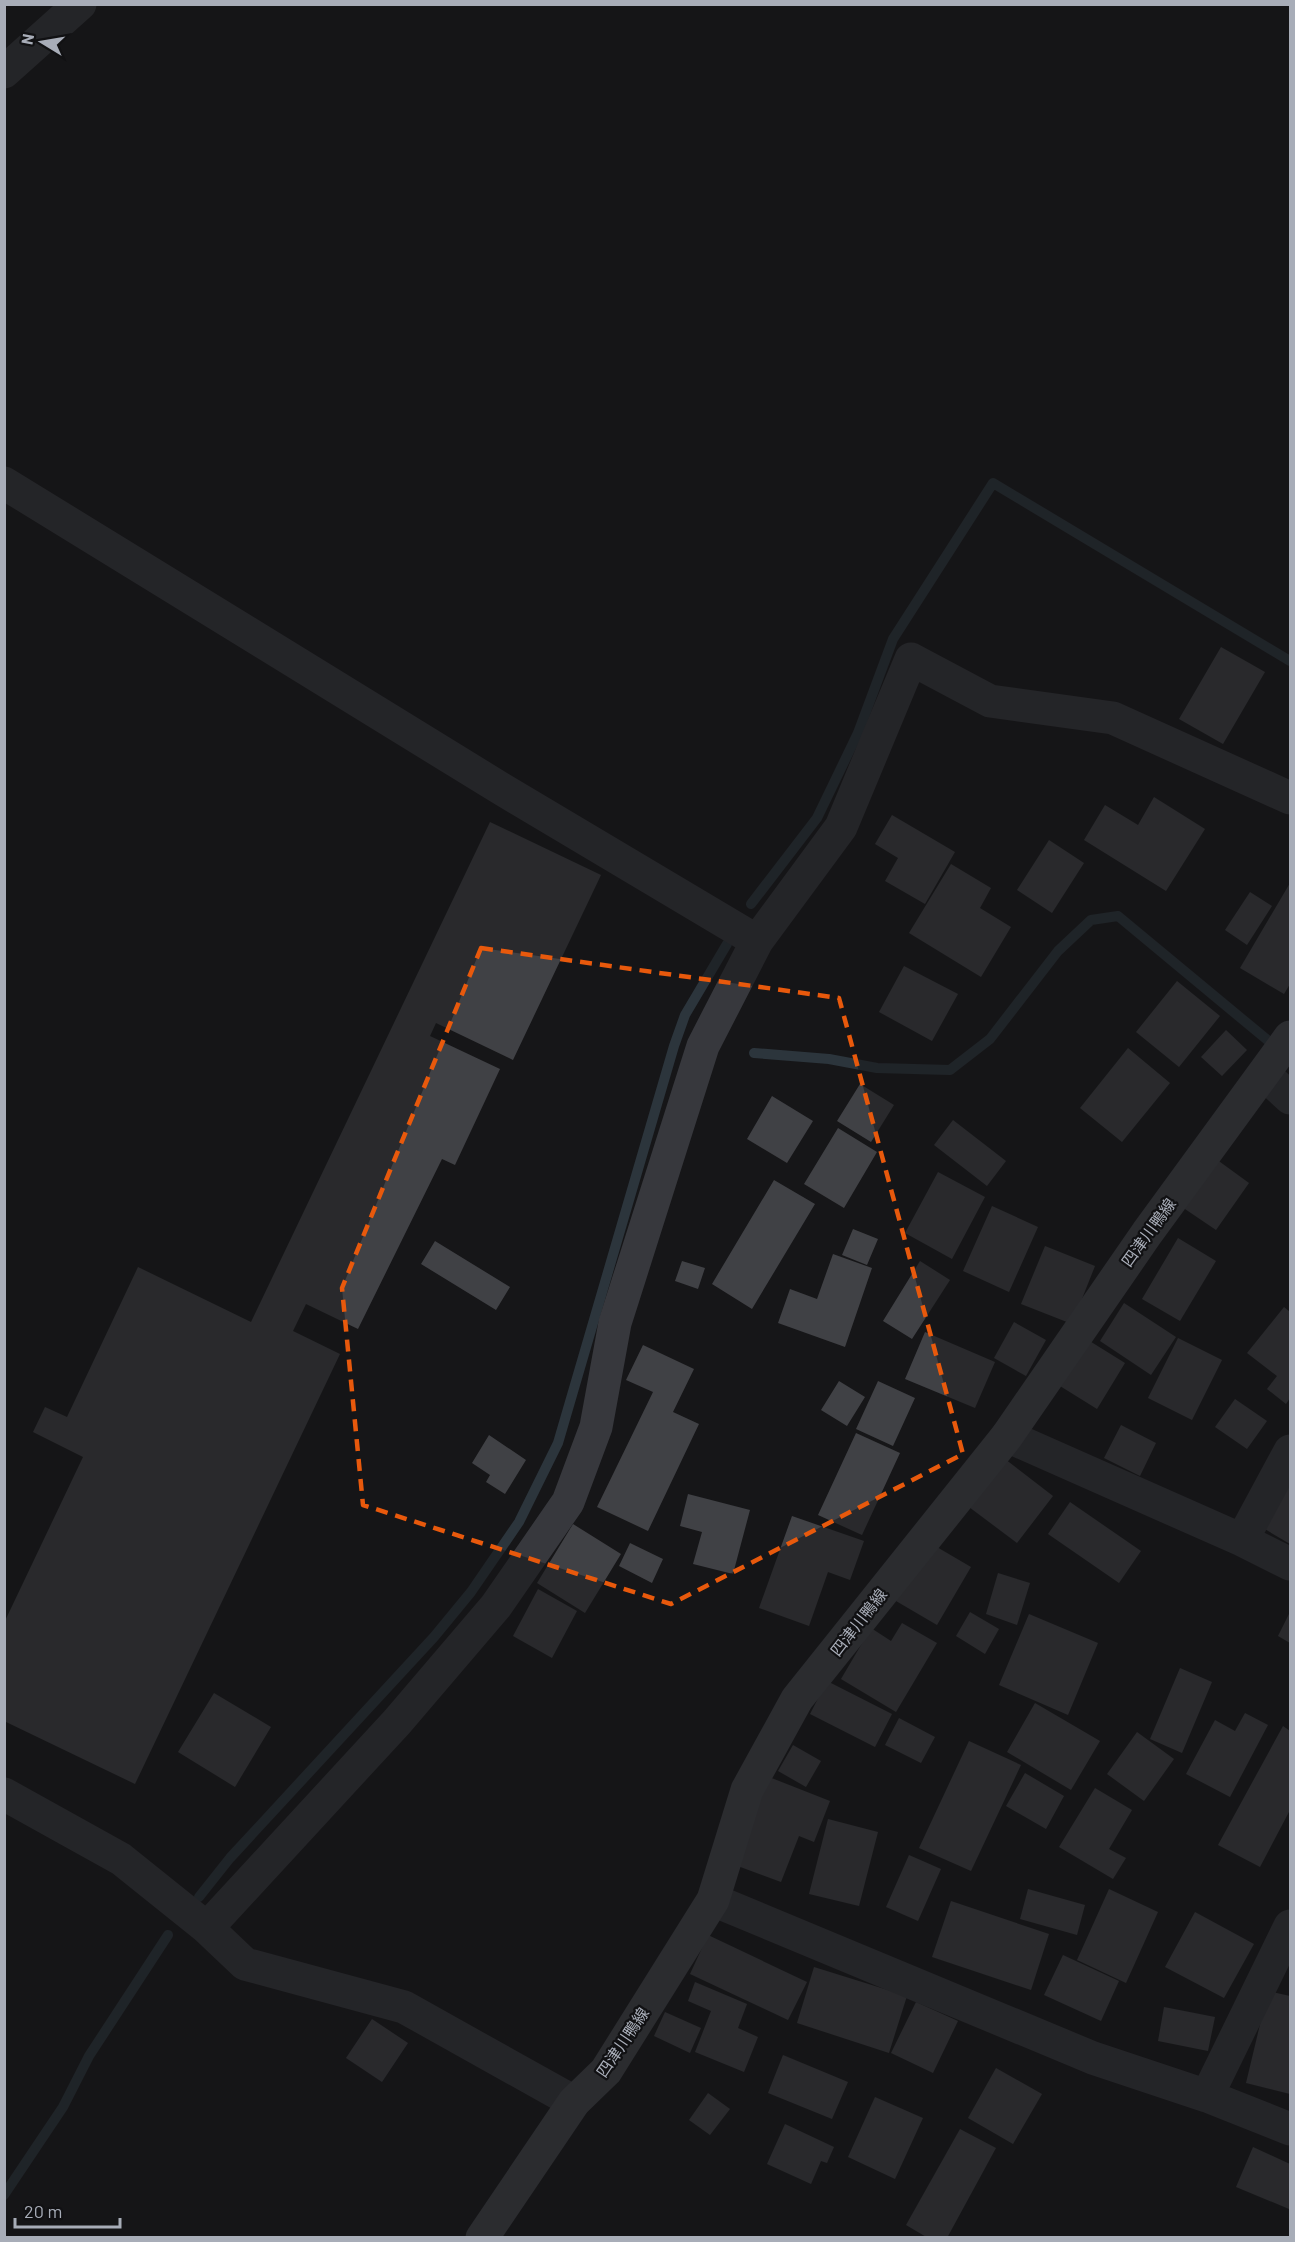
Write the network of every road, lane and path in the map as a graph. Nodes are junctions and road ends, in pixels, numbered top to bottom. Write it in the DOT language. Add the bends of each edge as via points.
graph roads {
  1 [pos="80,4"];
  2 [pos="4,72"];
  3 [pos="4,483"];
  4 [pos="1290,798"];
  5 [pos="757,941"];
  6 [pos="1290,1037"];
  7 [pos="1268,1070"];
  8 [pos="1290,1098"];
  9 [pos="1006,1436"];
  10 [pos="1290,1451"];
  11 [pos="1242,1540"];
  12 [pos="1290,1564"];
  13 [pos="4,1794"];
  14 [pos="713,1900"];
  15 [pos="1290,1926"];
  16 [pos="207,1928"];
  17 [pos="1207,2096"];
  18 [pos="574,2103"];
  19 [pos="1290,2129"];
  20 [pos="482,2238"];
  1 -- 2 [label="street"];
  3 -- 5 [label="street"];
  4 -- 5 [label="street" via="1113,718 990,701 911,659 841,827"];
  5 -- 16 [label="street" via="703,1046 615,1323 596,1426 568,1502 496,1606 435,1678"];
  6 -- 7 [label="main road, 四津川鴨線"];
  7 -- 8 [label="street"];
  7 -- 9 [label="main road, 四津川鴨線" via="1147,1233"];
  9 -- 11 [label="street"];
  9 -- 14 [label="main road, 四津川鴨線" via="797,1699 747,1790"];
  10 -- 11 [label="street"];
  11 -- 12 [label="street"];
  13 -- 16 [label="street" via="121,1859"];
  14 -- 17 [label="street" via="1094,2058"];
  14 -- 18 [label="main road, 四津川鴨線" via="606,2071"];
  15 -- 17 [label="street"];
  16 -- 18 [label="street" via="245,1964 405,2007"];
  17 -- 19 [label="street"];
  18 -- 20 [label="main road, 四津川鴨線"];
}
